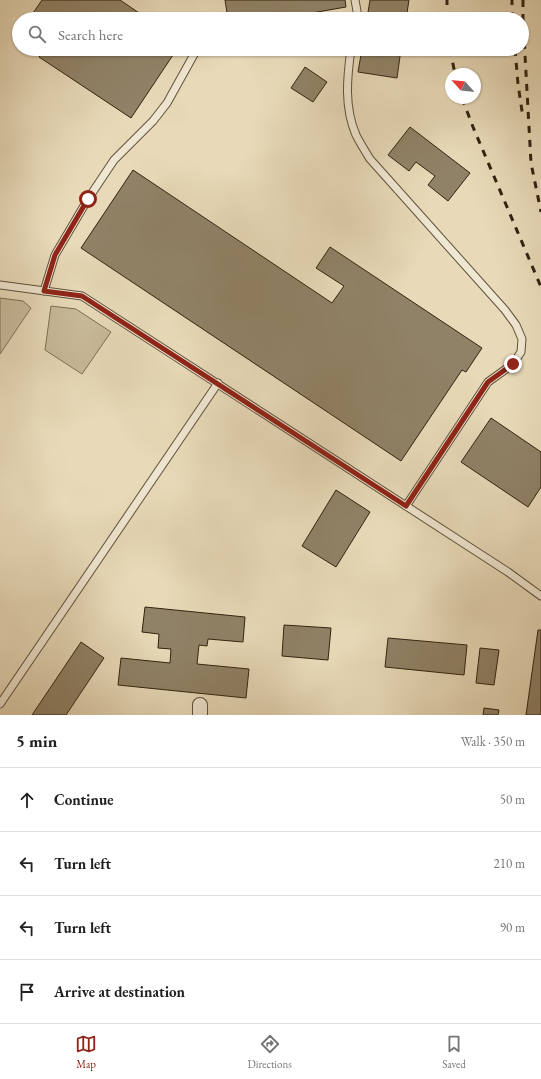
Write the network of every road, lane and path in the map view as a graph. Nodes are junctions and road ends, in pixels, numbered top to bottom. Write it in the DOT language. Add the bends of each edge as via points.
graph roads {
  1 [pos="355,0"];
  2 [pos="357,12"];
  3 [pos="193,56"];
  4 [pos="350,56"];
  5 [pos="0,285"];
  6 [pos="44,291"];
  7 [pos="218,383"];
  8 [pos="406,506"];
  9 [pos="541,596"];
  10 [pos="0,702"];
  1 -- 2 [label="lane"];
  3 -- 6 [label="lane" via="167,103 153,121 114,160 88,199 55,255"];
  4 -- 8 [label="lane" via="348,105 356,134 370,159 504,310 516,325 522,339 521,352 513,364 488,382"];
  5 -- 6 [label="lane"];
  6 -- 7 [label="lane" via="82,296"];
  7 -- 8 [label="lane"];
  7 -- 10 [label="lane"];
  8 -- 9 [label="lane"];
}
